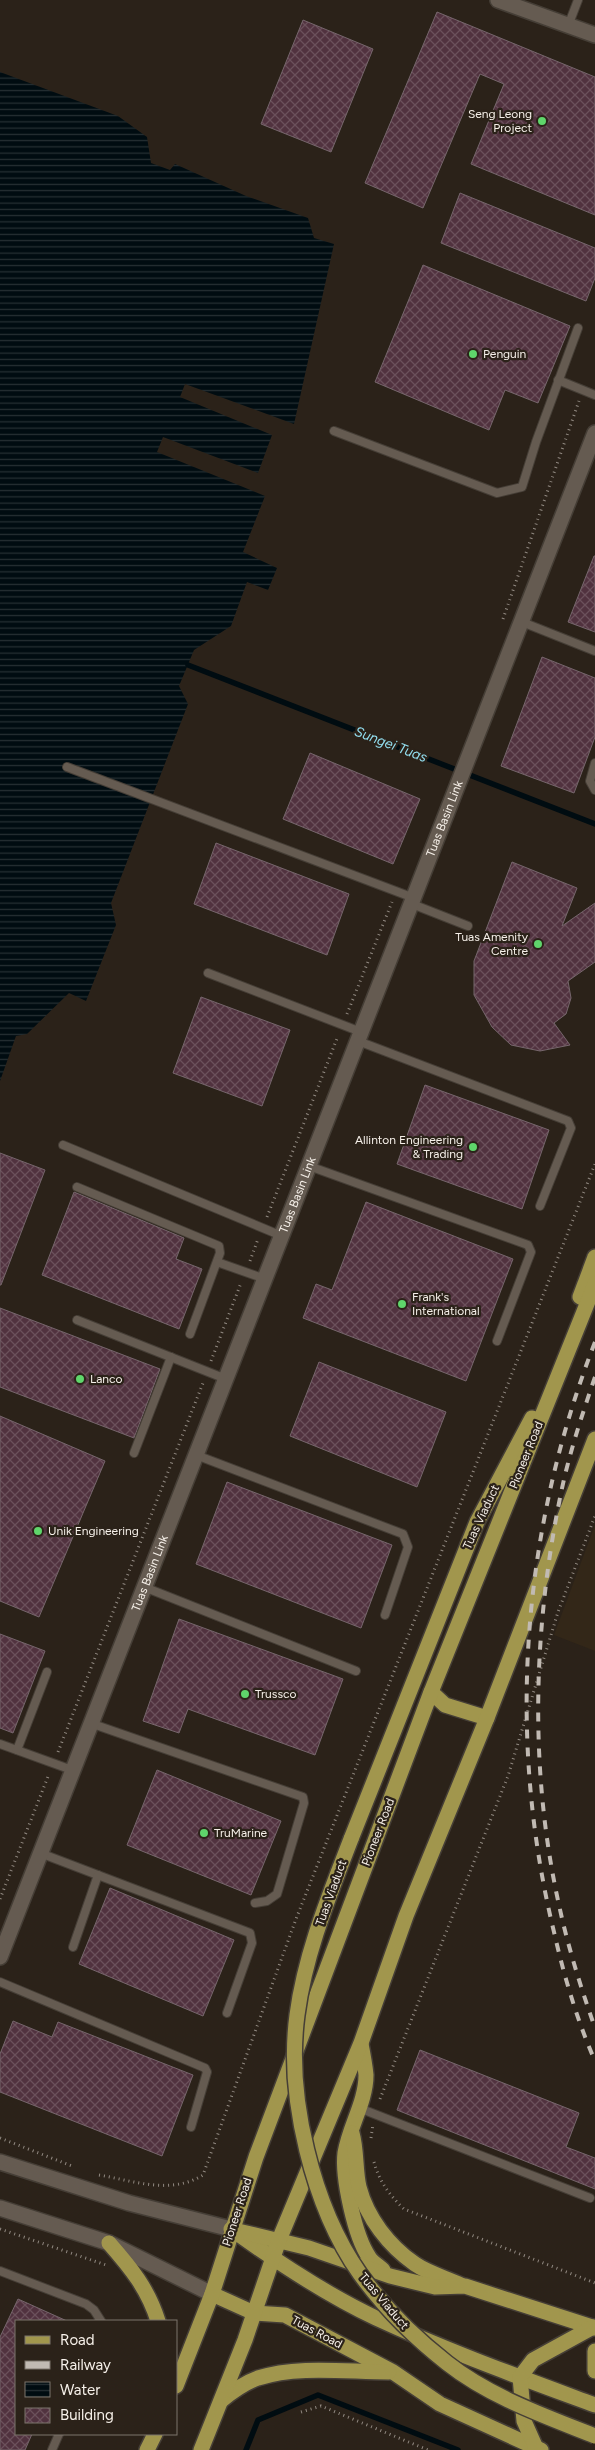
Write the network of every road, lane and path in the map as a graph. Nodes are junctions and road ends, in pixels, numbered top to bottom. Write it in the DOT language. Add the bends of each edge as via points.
graph roads {
  1 [pos="498,0"];
  2 [pos="578,0"];
  3 [pos="568,26"];
  4 [pos="595,34"];
  5 [pos="578,328"];
  6 [pos="558,380"];
  7 [pos="583,390"];
  8 [pos="595,395"];
  9 [pos="334,431"];
  10 [pos="595,433"];
  11 [pos="592,449"];
  12 [pos="522,622"];
  13 [pos="501,625"];
  14 [pos="595,651"];
  15 [pos="595,763"];
  16 [pos="67,767"];
  17 [pos="595,790"];
  18 [pos="396,891"];
  19 [pos="413,901"];
  20 [pos="468,926"];
  21 [pos="208,973"];
  22 [pos="343,1025"];
  23 [pos="359,1037"];
  24 [pos="63,1145"];
  25 [pos="595,1164"];
  26 [pos="309,1166"];
  27 [pos="77,1187"];
  28 [pos="540,1206"];
  29 [pos="262,1228"];
  30 [pos="282,1236"];
  31 [pos="595,1257"];
  32 [pos="217,1262"];
  33 [pos="245,1272"];
  34 [pos="265,1279"];
  35 [pos="595,1284"];
  36 [pos="77,1320"];
  37 [pos="190,1334"];
  38 [pos="497,1341"];
  39 [pos="171,1357"];
  40 [pos="207,1372"];
  41 [pos="226,1379"];
  42 [pos="595,1439"];
  43 [pos="134,1453"];
  44 [pos="196,1455"];
  45 [pos="595,1516"];
  46 [pos="144,1587"];
  47 [pos="385,1615"];
  48 [pos="356,1671"];
  49 [pos="47,1672"];
  50 [pos="431,1692"];
  51 [pos="487,1718"];
  52 [pos="90,1723"];
  53 [pos="0,1744"];
  54 [pos="17,1750"];
  55 [pos="54,1764"];
  56 [pos="72,1770"];
  57 [pos="39,1853"];
  58 [pos="98,1875"];
  59 [pos="0,1899"];
  60 [pos="255,1903"];
  61 [pos="73,1947"];
  62 [pos="0,1957"];
  63 [pos="0,1982"];
  64 [pos="227,2013"];
  65 [pos="361,2044"];
  66 [pos="359,2108"];
  67 [pos="375,2114"];
  68 [pos="191,2128"];
  69 [pos="352,2132"];
  70 [pos="0,2138"];
  71 [pos="371,2142"];
  72 [pos="373,2158"];
  73 [pos="0,2162"];
  74 [pos="82,2170"];
  75 [pos="91,2173"];
  76 [pos="590,2198"];
  77 [pos="0,2208"];
  78 [pos="0,2229"];
  79 [pos="231,2229"];
  80 [pos="279,2240"];
  81 [pos="109,2243"];
  82 [pos="274,2259"];
  83 [pos="110,2267"];
  84 [pos="0,2271"];
  85 [pos="390,2276"];
  86 [pos="595,2283"];
  87 [pos="465,2286"];
  88 [pos="212,2294"];
  89 [pos="254,2314"];
  90 [pos="100,2320"];
  91 [pos="158,2320"];
  92 [pos="594,2327"];
  93 [pos="595,2351"];
  94 [pos="595,2371"];
  95 [pos="393,2372"];
  96 [pos="520,2377"];
  97 [pos="178,2381"];
  98 [pos="222,2400"];
  99 [pos="595,2405"];
  100 [pos="301,2412"];
  101 [pos="59,2435"];
  102 [pos="154,2435"];
  103 [pos="595,2436"];
  104 [pos="539,2449"];
  105 [pos="52,2450"];
  106 [pos="147,2450"];
  107 [pos="201,2450"];
  108 [pos="428,2450"];
  1 -- 3 [label="street"];
  2 -- 3 [label="lane"];
  3 -- 4 [label="street"];
  5 -- 6 [label="lane"];
  6 -- 7 [label="lane"];
  6 -- 9 [label="lane" via="522,487 496,493"];
  7 -- 8 [label="lane"];
  7 -- 13 [label="path"];
  10 -- 11 [label="street, Tuas Basin Link"];
  11 -- 12 [label="street, Tuas Basin Link"];
  12 -- 14 [label="lane"];
  12 -- 19 [label="street, Tuas Basin Link"];
  15 -- 17 [label="lane" via="590,781"];
  16 -- 18 [label="lane"];
  18 -- 19 [label="lane"];
  18 -- 22 [label="path"];
  19 -- 20 [label="lane"];
  19 -- 23 [label="street, Tuas Basin Link"];
  21 -- 22 [label="lane"];
  22 -- 23 [label="lane"];
  22 -- 29 [label="path"];
  23 -- 26 [label="street, Tuas Basin Link"];
  23 -- 28 [label="lane" via="568,1121 571,1128"];
  24 -- 29 [label="lane"];
  25 -- 75 [label="path" via="296,1919 203,2175 191,2182 169,2187"];
  26 -- 30 [label="street, Tuas Basin Link"];
  26 -- 38 [label="lane" via="528,1245 531,1252"];
  27 -- 32 [label="lane" via="216,1243 221,1249"];
  29 -- 30 [label="lane"];
  29 -- 33 [label="path"];
  30 -- 34 [label="street, Tuas Basin Link"];
  31 -- 103 [label="main road, Tuas Viaduct, bridge" via="533,1416 477,1522 316,1932 297,2016 296,2069 304,2141 316,2182 342,2245 360,2274 411,2333 448,2364 489,2391"];
  32 -- 33 [label="lane"];
  32 -- 37 [label="lane"];
  33 -- 34 [label="lane"];
  33 -- 40 [label="path"];
  34 -- 41 [label="street, Tuas Basin Link"];
  35 -- 50 [label="main road, Pioneer Road"];
  36 -- 39 [label="lane"];
  39 -- 40 [label="lane"];
  39 -- 43 [label="lane"];
  40 -- 41 [label="lane"];
  40 -- 55 [label="path"];
  41 -- 44 [label="street, Tuas Basin Link"];
  42 -- 51 [label="main road"];
  44 -- 46 [label="street, Tuas Basin Link"];
  44 -- 47 [label="lane" via="403,1534 408,1546"];
  45 -- 67 [label="path" via="558,1612 508,1776"];
  46 -- 48 [label="lane"];
  46 -- 52 [label="street, Tuas Basin Link"];
  49 -- 54 [label="lane"];
  50 -- 51 [label="main road" via="445,1705"];
  50 -- 79 [label="main road, Pioneer Road"];
  51 -- 65 [label="main road" via="406,1916"];
  52 -- 56 [label="street, Tuas Basin Link"];
  52 -- 60 [label="lane" via="302,1797 304,1803 277,1894"];
  53 -- 54 [label="lane"];
  54 -- 55 [label="lane"];
  55 -- 56 [label="lane"];
  55 -- 59 [label="path"];
  56 -- 57 [label="street, Tuas Basin Link"];
  57 -- 58 [label="lane"];
  57 -- 62 [label="street, Tuas Basin Link"];
  58 -- 61 [label="lane"];
  58 -- 64 [label="lane" via="250,1933 252,1943"];
  63 -- 68 [label="lane" via="205,2068 207,2072"];
  65 -- 66 [label="main road" via="366,2076"];
  65 -- 80 [label="main road"];
  66 -- 67 [label="lane"];
  66 -- 69 [label="main road"];
  67 -- 71 [label="path"];
  67 -- 76 [label="lane"];
  69 -- 85 [label="main road" via="345,2154 353,2219 370,2259"];
  69 -- 87 [label="main road" via="359,2185 374,2223 416,2264"];
  70 -- 74 [label="path"];
  72 -- 86 [label="path" via="382,2182 404,2209"];
  73 -- 79 [label="street" via="129,2203"];
  77 -- 81 [label="street, Tuas Road"];
  78 -- 83 [label="path"];
  79 -- 80 [label="main road"];
  79 -- 82 [label="main road"];
  79 -- 88 [label="main road, Pioneer Road"];
  80 -- 82 [label="main road"];
  80 -- 85 [label="main road"];
  81 -- 88 [label="street, Tuas Road"];
  81 -- 91 [label="main road" via="141,2281"];
  82 -- 89 [label="main road"];
  82 -- 96 [label="main road" via="376,2318"];
  84 -- 90 [label="lane" via="86,2304"];
  85 -- 87 [label="main road" via="436,2287"];
  87 -- 92 [label="main road"];
  88 -- 89 [label="main road, Tuas Road"];
  88 -- 97 [label="main road, Pioneer Road"];
  89 -- 95 [label="main road, Tuas Road" via="285,2315"];
  89 -- 98 [label="main road"];
  92 -- 96 [label="main road" via="533,2360"];
  93 -- 94 [label="main road"];
  95 -- 98 [label="main road" via="280,2374 240,2386"];
  95 -- 104 [label="main road, Tuas Road" via="440,2404"];
  96 -- 99 [label="main road"];
  96 -- 104 [label="main road" via="524,2421"];
  98 -- 107 [label="main road"];
  100 -- 108 [label="path" via="321,2406"];
  101 -- 105 [label="lane"];
  102 -- 106 [label="main road"];
}
